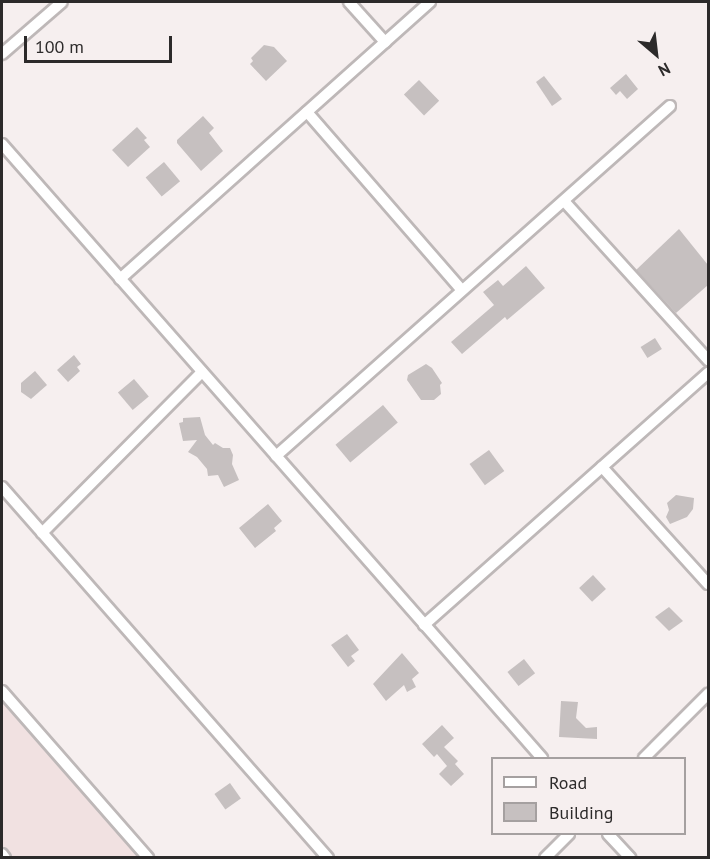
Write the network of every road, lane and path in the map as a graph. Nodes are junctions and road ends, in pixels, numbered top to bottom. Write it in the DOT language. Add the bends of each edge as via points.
graph roads {
  1 [pos="62,2"];
  2 [pos="349,2"];
  3 [pos="430,2"];
  4 [pos="385,42"];
  5 [pos="2,54"];
  6 [pos="670,106"];
  7 [pos="307,112"];
  8 [pos="2,144"];
  9 [pos="564,201"];
  10 [pos="120,279"];
  11 [pos="462,290"];
  12 [pos="708,360"];
  13 [pos="202,372"];
  14 [pos="708,373"];
  15 [pos="276,456"];
  16 [pos="602,467"];
  17 [pos="2,487"];
  18 [pos="42,533"];
  19 [pos="708,584"];
  20 [pos="424,625"];
  21 [pos="2,691"];
  22 [pos="708,694"];
  23 [pos="540,757"];
  24 [pos="646,757"];
  25 [pos="568,835"];
  26 [pos="609,835"];
  27 [pos="2,854"];
  28 [pos="5,858"];
  29 [pos="148,858"];
  30 [pos="328,858"];
  31 [pos="545,858"];
  32 [pos="630,858"];
  1 -- 5 [label="street"];
  2 -- 4 [label="street"];
  3 -- 4 [label="street"];
  4 -- 7 [label="street"];
  6 -- 9 [label="street"];
  7 -- 10 [label="street"];
  7 -- 11 [label="street"];
  8 -- 10 [label="street"];
  9 -- 11 [label="street"];
  9 -- 12 [label="street"];
  10 -- 13 [label="street"];
  11 -- 15 [label="street"];
  13 -- 15 [label="street"];
  13 -- 18 [label="street"];
  14 -- 16 [label="street"];
  15 -- 20 [label="street"];
  16 -- 19 [label="street"];
  16 -- 20 [label="street"];
  17 -- 18 [label="street"];
  18 -- 30 [label="street"];
  20 -- 23 [label="street"];
  21 -- 29 [label="street"];
  22 -- 24 [label="street"];
  25 -- 31 [label="street"];
  26 -- 32 [label="street"];
  27 -- 28 [label="street"];
}
